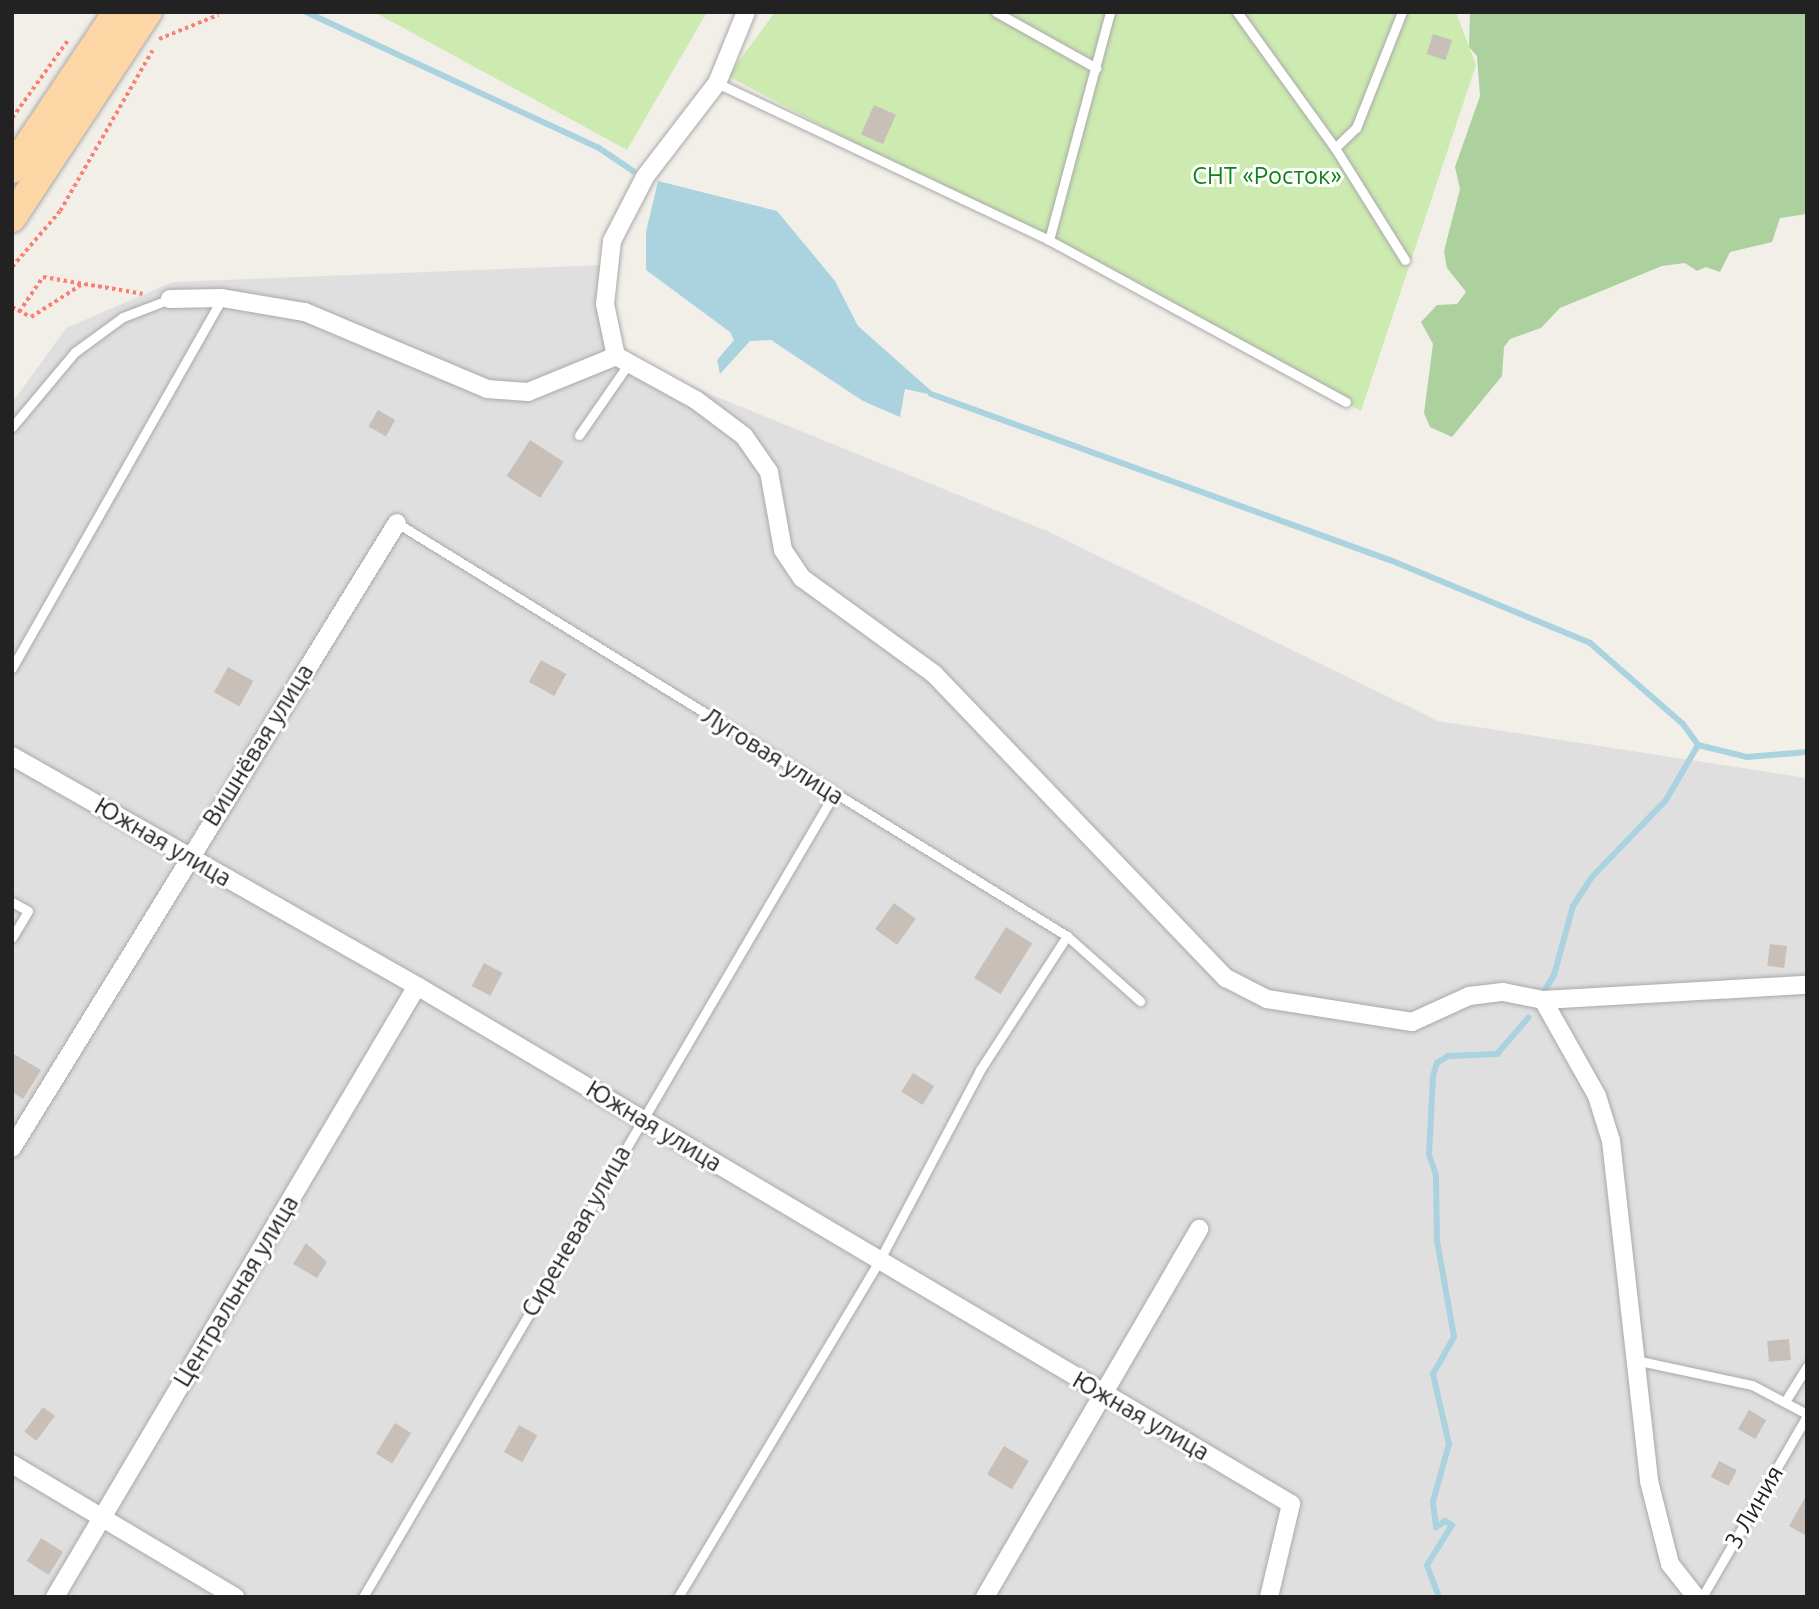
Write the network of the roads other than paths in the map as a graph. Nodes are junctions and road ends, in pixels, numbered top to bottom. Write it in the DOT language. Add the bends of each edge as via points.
graph roads {
  1 [pos="117,12"];
  2 [pos="746,12"];
  3 [pos="996,12"];
  4 [pos="1110,12"];
  5 [pos="1237,12"];
  6 [pos="1402,12"];
  7 [pos="156,21"];
  8 [pos="1096,68"];
  9 [pos="717,83"];
  10 [pos="1335,148"];
  11 [pos="12,169"];
  12 [pos="12,218"];
  13 [pos="1049,240"];
  14 [pos="1405,260"];
  15 [pos="222,298"];
  16 [pos="170,299"];
  17 [pos="623,360"];
  18 [pos="1346,402"];
  19 [pos="12,427"];
  20 [pos="579,435"];
  21 [pos="397,523"];
  22 [pos="12,668"];
  23 [pos="12,756"];
  24 [pos="834,794"];
  25 [pos="189,856"];
  26 [pos="12,902"];
  27 [pos="1068,936"];
  28 [pos="12,938"];
  29 [pos="1807,985"];
  30 [pos="417,986"];
  31 [pos="1543,999"];
  32 [pos="1140,1000"];
  33 [pos="642,1118"];
  34 [pos="12,1148"];
  35 [pos="1199,1229"];
  36 [pos="879,1261"];
  37 [pos="1633,1359"];
  38 [pos="1807,1366"];
  39 [pos="1102,1392"];
  40 [pos="1786,1400"];
  41 [pos="1807,1415"];
  42 [pos="12,1464"];
  43 [pos="102,1518"];
  44 [pos="55,1597"];
  45 [pos="235,1597"];
  46 [pos="363,1597"];
  47 [pos="678,1597"];
  48 [pos="985,1597"];
  49 [pos="1269,1597"];
  50 [pos="1696,1597"];
  51 [pos="1702,1597"];
  1 -- 11 [label="main road"];
  2 -- 9 [label="street"];
  3 -- 8 [label="lane"];
  4 -- 8 [label="lane"];
  5 -- 10 [label="lane"];
  6 -- 10 [label="lane" via="1356,128"];
  7 -- 12 [label="main road"];
  8 -- 13 [label="lane"];
  9 -- 13 [label="lane"];
  9 -- 17 [label="street" via="645,177 612,241 605,304"];
  10 -- 14 [label="lane"];
  13 -- 18 [label="lane"];
  15 -- 16 [label="street"];
  15 -- 17 [label="street" via="305,312 487,389 528,391"];
  15 -- 22 [label="lane"];
  16 -- 19 [label="lane" via="123,317 75,352"];
  17 -- 20 [label="lane"];
  17 -- 31 [label="street" via="695,400 744,436 769,472 783,550 802,578 934,674 1226,978 1267,999 1412,1022 1480,995 1503,992"];
  21 -- 24 [label="lane, Луговая улица"];
  21 -- 25 [label="street, Вишнёвая улица"];
  23 -- 25 [label="street, Южная улица"];
  24 -- 27 [label="lane, Луговая улица"];
  24 -- 33 [label="lane, Сиреневая улица"];
  25 -- 30 [label="street, Южная улица"];
  25 -- 34 [label="street, Вишнёвая улица"];
  26 -- 28 [label="lane" via="28,911"];
  27 -- 32 [label="lane, Луговая улица"];
  27 -- 36 [label="lane" via="980,1070"];
  29 -- 31 [label="street"];
  30 -- 33 [label="street, Южная улица"];
  30 -- 43 [label="street, Центральная улица"];
  31 -- 37 [label="street" via="1597,1096 1611,1141"];
  33 -- 36 [label="street, Южная улица"];
  33 -- 46 [label="lane, Сиреневая улица"];
  35 -- 39 [label="street"];
  36 -- 39 [label="street, Южная улица"];
  36 -- 47 [label="lane"];
  37 -- 40 [label="lane" via="1707,1372"];
  37 -- 50 [label="street" via="1649,1481 1670,1564"];
  38 -- 40 [label="lane"];
  39 -- 48 [label="street"];
  39 -- 49 [label="street, Южная улица" via="1291,1504"];
  40 -- 41 [label="lane"];
  41 -- 51 [label="lane, 3 Линия"];
  42 -- 43 [label="street"];
  43 -- 44 [label="street, Центральная улица"];
  43 -- 45 [label="street"];
}
